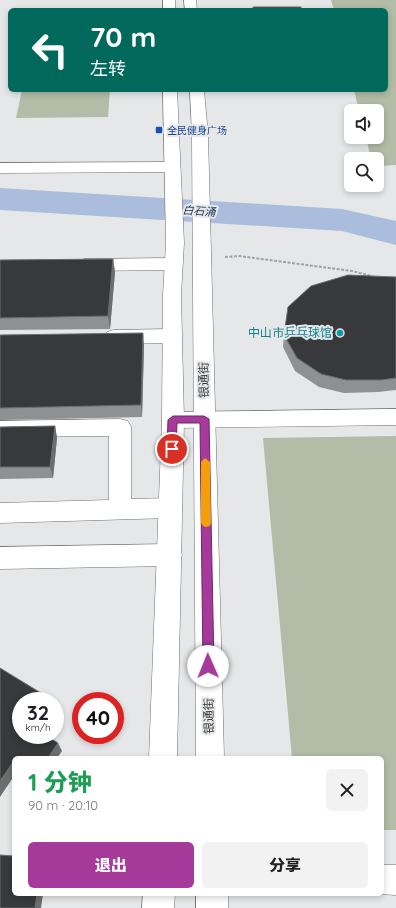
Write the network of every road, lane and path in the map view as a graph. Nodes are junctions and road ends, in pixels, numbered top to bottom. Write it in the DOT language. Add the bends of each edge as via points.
graph roads {
  1 [pos="170,92"];
  2 [pos="197,92"];
  3 [pos="0,168"];
  4 [pos="173,172"];
  5 [pos="202,250"];
  6 [pos="174,254"];
  7 [pos="71,265"];
  8 [pos="374,277"];
  9 [pos="173,336"];
  10 [pos="94,338"];
  11 [pos="396,417"];
  12 [pos="204,419"];
  13 [pos="173,420"];
  14 [pos="0,429"];
  15 [pos="170,508"];
  16 [pos="120,509"];
  17 [pos="0,513"];
  18 [pos="170,555"];
  19 [pos="0,558"];
  20 [pos="163,756"];
  21 [pos="210,756"];
  22 [pos="384,880"];
  23 [pos="396,880"];
  24 [pos="159,896"];
  25 [pos="212,896"];
  26 [pos="158,908"];
  27 [pos="212,908"];
  1 -- 4 [label="street"];
  2 -- 5 [label="street, 银通街"];
  3 -- 4 [label="street"];
  4 -- 6 [label="street"];
  5 -- 8 [label="path" via="352,271"];
  5 -- 12 [label="street, 银通街"];
  6 -- 7 [label="street"];
  6 -- 9 [label="street"];
  9 -- 10 [label="street"];
  9 -- 13 [label="street"];
  11 -- 12 [label="street"];
  12 -- 13 [label="street"];
  12 -- 21 [label="street, 银通街"];
  13 -- 15 [label="street"];
  14 -- 16 [label="street" via="120,427"];
  15 -- 16 [label="street"];
  15 -- 18 [label="street"];
  16 -- 17 [label="street"];
  18 -- 19 [label="street"];
  18 -- 20 [label="street"];
  22 -- 23 [label="street"];
  24 -- 26 [label="street"];
  25 -- 27 [label="street"];
}
